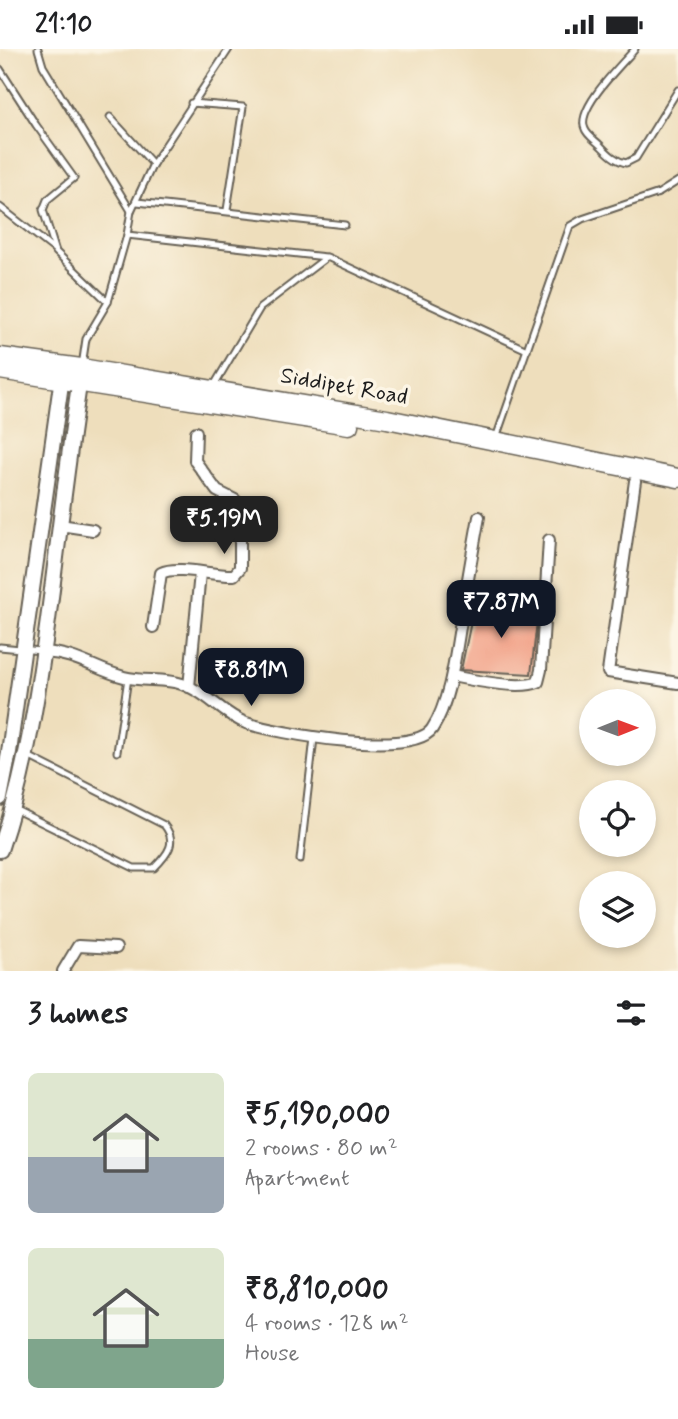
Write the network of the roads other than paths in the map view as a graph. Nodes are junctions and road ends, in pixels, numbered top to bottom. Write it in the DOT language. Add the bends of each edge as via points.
graph roads {
  1 [pos="38,49"];
  2 [pos="229,49"];
  3 [pos="635,49"];
  4 [pos="0,69"];
  5 [pos="678,90"];
  6 [pos="191,103"];
  7 [pos="110,117"];
  8 [pos="153,163"];
  9 [pos="678,181"];
  10 [pos="137,202"];
  11 [pos="0,207"];
  12 [pos="131,211"];
  13 [pos="227,211"];
  14 [pos="345,225"];
  15 [pos="127,235"];
  16 [pos="56,252"];
  17 [pos="327,257"];
  18 [pos="108,302"];
  19 [pos="527,350"];
  20 [pos="0,357"];
  21 [pos="0,370"];
  22 [pos="72,374"];
  23 [pos="212,390"];
  24 [pos="196,432"];
  25 [pos="495,441"];
  26 [pos="678,478"];
  27 [pos="635,481"];
  28 [pos="678,490"];
  29 [pos="44,507"];
  30 [pos="61,517"];
  31 [pos="479,517"];
  32 [pos="93,530"];
  33 [pos="549,540"];
  34 [pos="200,573"];
  35 [pos="33,584"];
  36 [pos="52,586"];
  37 [pos="153,627"];
  38 [pos="0,647"];
  39 [pos="23,649"];
  40 [pos="44,652"];
  41 [pos="452,676"];
  42 [pos="128,678"];
  43 [pos="678,683"];
  44 [pos="189,687"];
  45 [pos="314,738"];
  46 [pos="117,752"];
  47 [pos="26,755"];
  48 [pos="0,798"];
  49 [pos="14,809"];
  50 [pos="0,850"];
  51 [pos="300,860"];
  52 [pos="116,948"];
  53 [pos="64,971"];
  1 -- 12 [label="lane" via="43,66"];
  2 -- 6 [label="lane"];
  3 -- 5 [label="lane" via="586,109 583,121 585,131 611,156 626,163 636,158"];
  4 -- 16 [label="lane" via="74,178 47,200 43,210"];
  6 -- 8 [label="lane"];
  6 -- 13 [label="lane" via="243,107"];
  7 -- 8 [label="lane"];
  8 -- 10 [label="lane"];
  9 -- 19 [label="lane" via="659,193 570,226"];
  10 -- 12 [label="lane"];
  10 -- 13 [label="lane"];
  11 -- 16 [label="lane"];
  12 -- 15 [label="lane"];
  13 -- 14 [label="lane"];
  15 -- 17 [label="lane"];
  15 -- 18 [label="lane"];
  16 -- 18 [label="lane"];
  17 -- 19 [label="lane"];
  17 -- 23 [label="lane" via="260,309"];
  18 -- 22 [label="lane"];
  19 -- 25 [label="lane"];
  20 -- 22 [label="main road, Siddipet Road"];
  21 -- 22 [label="main road, Siddipet Road"];
  22 -- 23 [label="main road, Siddipet Road"];
  22 -- 27 [label="main road, Siddipet Road"];
  22 -- 29 [label="street"];
  22 -- 30 [label="street"];
  23 -- 25 [label="main road, Siddipet Road"];
  24 -- 34 [label="street" via="195,461 217,491 240,508 238,572"];
  25 -- 26 [label="main road, Siddipet Road"];
  27 -- 28 [label="main road, Siddipet Road"];
  27 -- 43 [label="street" via="608,672"];
  29 -- 30 [label="street"];
  29 -- 35 [label="street"];
  30 -- 32 [label="street"];
  30 -- 36 [label="street"];
  31 -- 41 [label="street"];
  33 -- 41 [label="street" via="538,683"];
  34 -- 37 [label="street" via="161,573"];
  34 -- 44 [label="street"];
  35 -- 36 [label="street"];
  35 -- 39 [label="street"];
  36 -- 40 [label="street"];
  38 -- 39 [label="lane"];
  39 -- 40 [label="lane"];
  39 -- 48 [label="street"];
  40 -- 42 [label="street" via="74,656"];
  40 -- 47 [label="street"];
  41 -- 45 [label="street" via="434,725 423,737 377,743"];
  42 -- 44 [label="street"];
  42 -- 46 [label="lane"];
  44 -- 45 [label="street" via="244,722"];
  45 -- 51 [label="lane"];
  47 -- 49 [label="street"];
  47 -- 49 [label="lane" via="164,825 171,846 154,868 134,869"];
  49 -- 50 [label="street"];
  52 -- 53 [label="street" via="78,946"];
}
